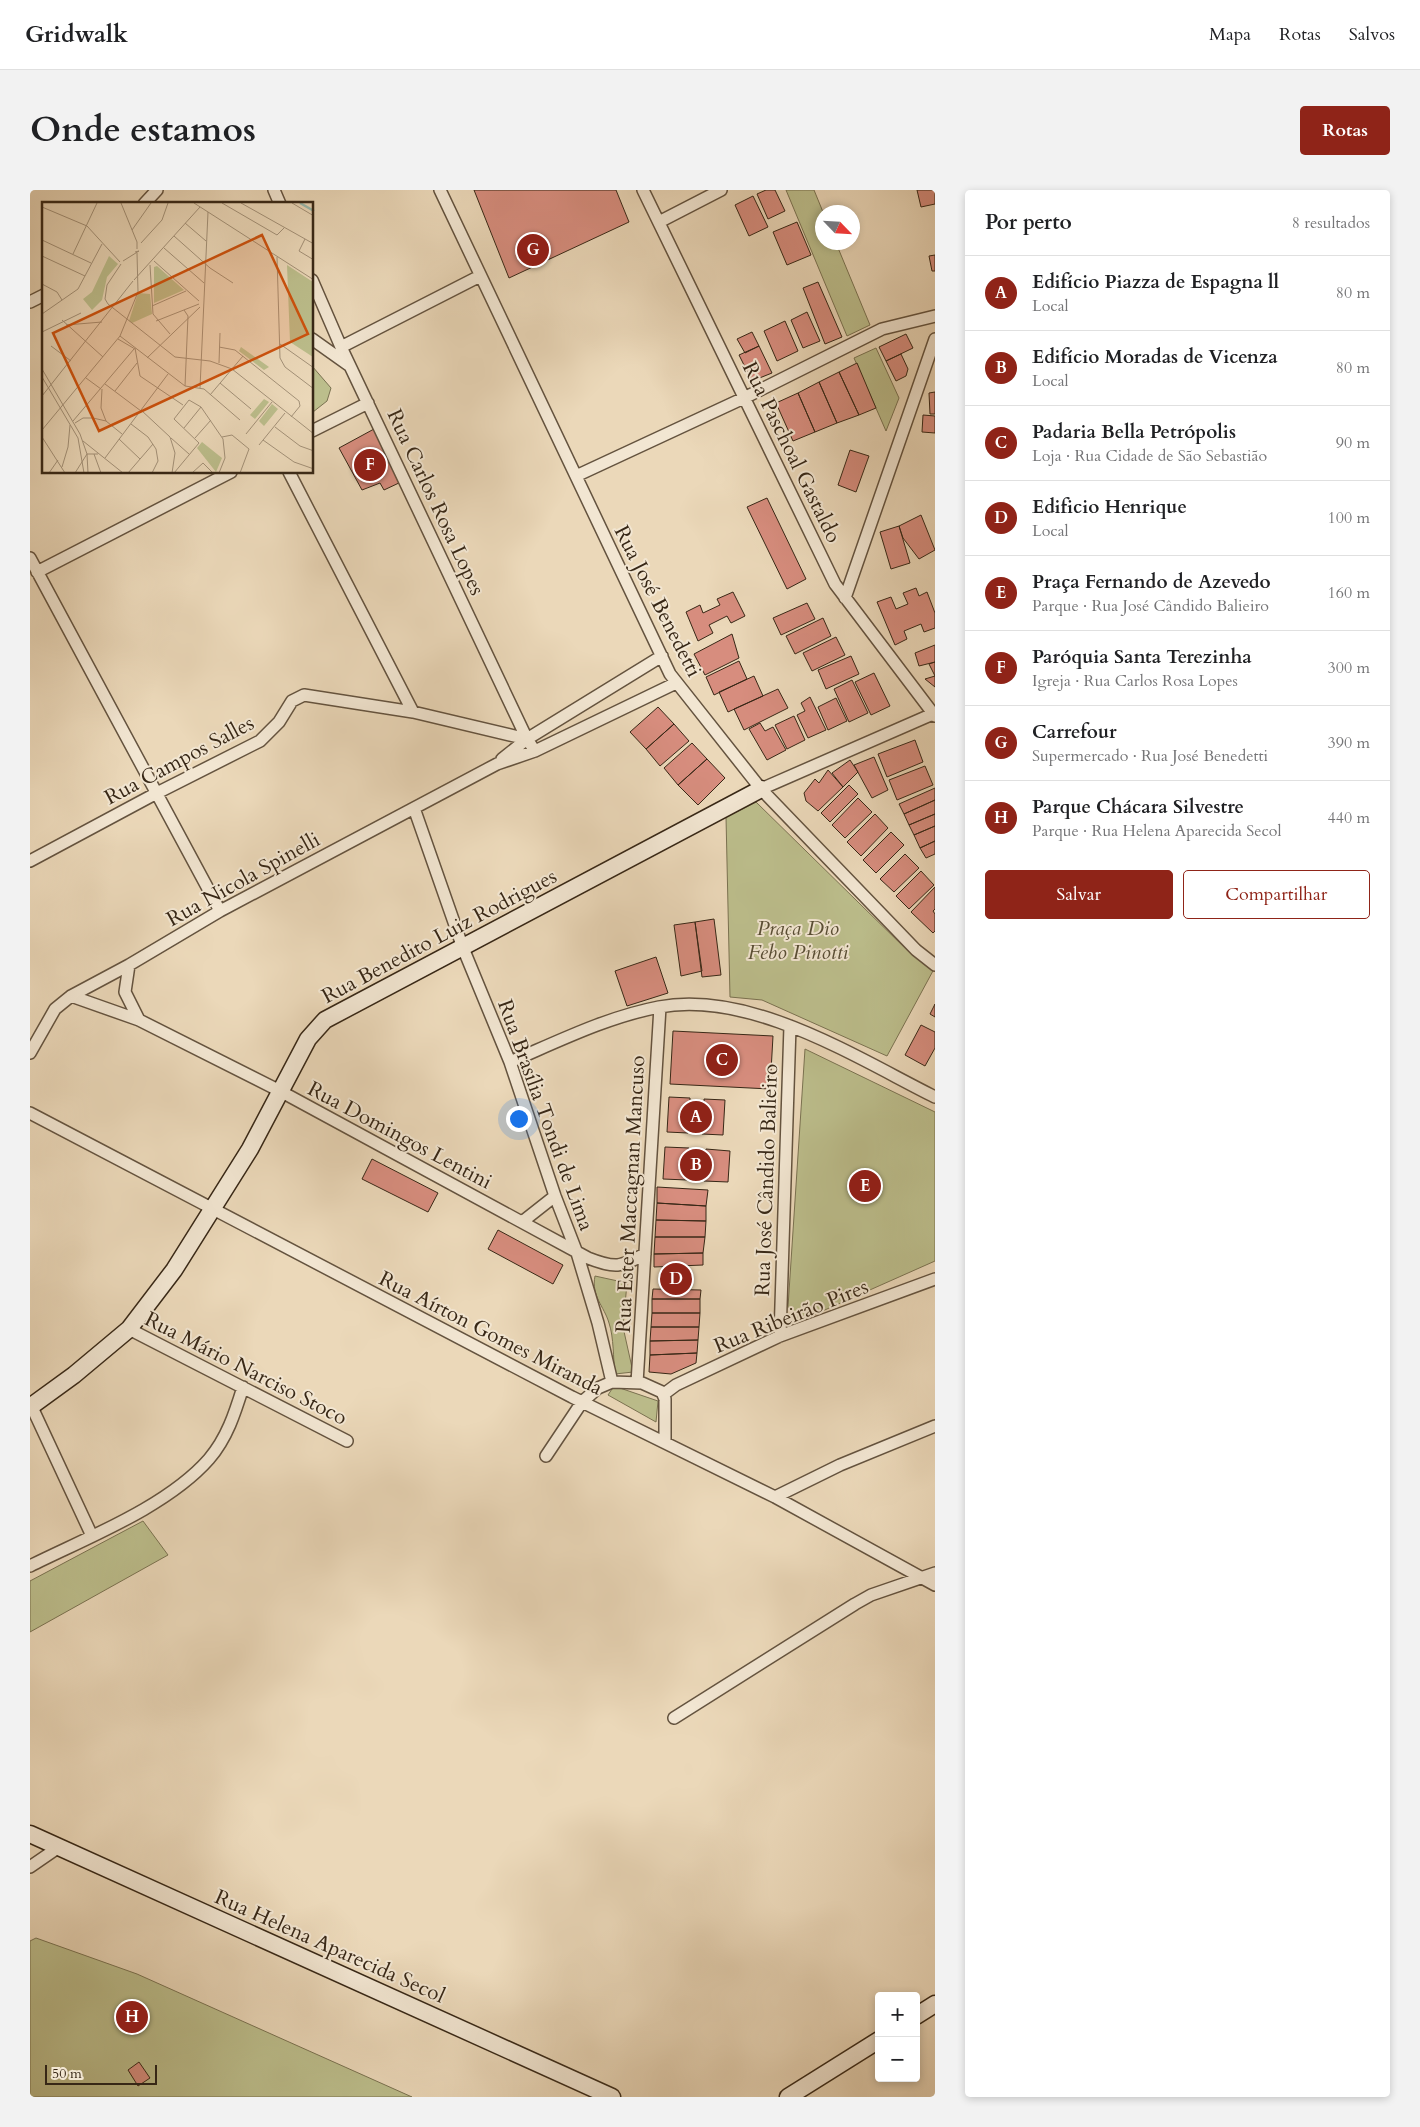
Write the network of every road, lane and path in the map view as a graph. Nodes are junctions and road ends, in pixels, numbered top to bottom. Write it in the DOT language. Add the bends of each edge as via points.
graph roads {
  1 [pos="156,190"];
  2 [pos="274,190"];
  3 [pos="440,190"];
  4 [pos="644,190"];
  5 [pos="721,190"];
  6 [pos="146,202"];
  7 [pos="279,202"];
  8 [pos="659,222"];
  9 [pos="480,276"];
  10 [pos="314,284"];
  11 [pos="42,296"];
  12 [pos="30,302"];
  13 [pos="935,316"];
  14 [pos="935,339"];
  15 [pos="314,340"];
  16 [pos="342,347"];
  17 [pos="351,366"];
  18 [pos="746,397"];
  19 [pos="368,402"];
  20 [pos="314,430"];
  21 [pos="227,474"];
  22 [pos="290,474"];
  23 [pos="576,476"];
  24 [pos="30,558"];
  25 [pos="39,575"];
  26 [pos="30,585"];
  27 [pos="845,598"];
  28 [pos="662,656"];
  29 [pos="676,683"];
  30 [pos="413,712"];
  31 [pos="935,714"];
  32 [pos="527,739"];
  33 [pos="535,751"];
  34 [pos="497,764"];
  35 [pos="761,789"];
  36 [pos="155,794"];
  37 [pos="414,808"];
  38 [pos="30,861"];
  39 [pos="220,911"];
  40 [pos="464,948"];
  41 [pos="129,965"];
  42 [pos="935,966"];
  43 [pos="71,996"];
  44 [pos="660,1007"];
  45 [pos="139,1020"];
  46 [pos="790,1026"];
  47 [pos="30,1053"];
  48 [pos="510,1062"];
  49 [pos="280,1091"];
  50 [pos="935,1096"];
  51 [pos="30,1113"];
  52 [pos="555,1196"];
  53 [pos="212,1210"];
  54 [pos="522,1222"];
  55 [pos="577,1253"];
  56 [pos="645,1254"];
  57 [pos="935,1279"];
  58 [pos="129,1329"];
  59 [pos="780,1336"];
  60 [pos="612,1382"];
  61 [pos="637,1383"];
  62 [pos="242,1387"];
  63 [pos="664,1394"];
  64 [pos="582,1402"];
  65 [pos="30,1405"];
  66 [pos="935,1426"];
  67 [pos="346,1441"];
  68 [pos="665,1441"];
  69 [pos="546,1456"];
  70 [pos="775,1497"];
  71 [pos="92,1536"];
  72 [pos="30,1566"];
  73 [pos="935,1573"];
  74 [pos="922,1579"];
  75 [pos="935,1585"];
  76 [pos="674,1718"];
  77 [pos="30,1834"];
  78 [pos="59,1847"];
  79 [pos="30,1867"];
  80 [pos="935,2004"];
  81 [pos="920,2013"];
  82 [pos="875,2043"];
  83 [pos="612,2097"];
  84 [pos="788,2097"];
  1 -- 6 [label="street"];
  2 -- 7 [label="street"];
  3 -- 9 [label="street, Rua José Benedetti"];
  4 -- 8 [label="street, Rua Paschoal Gastaldo"];
  5 -- 8 [label="street"];
  8 -- 18 [label="street, Rua Paschoal Gastaldo"];
  9 -- 16 [label="street"];
  9 -- 23 [label="street, Rua José Benedetti"];
  10 -- 16 [label="street, Rua Carlos Rosa Lopes"];
  11 -- 12 [label="street"];
  13 -- 18 [label="street" via="882,329"];
  14 -- 27 [label="street"];
  15 -- 17 [label="street"];
  16 -- 17 [label="street, Rua Carlos Rosa Lopes"];
  17 -- 19 [label="street, Rua Carlos Rosa Lopes"];
  18 -- 23 [label="street"];
  18 -- 27 [label="street, Rua Paschoal Gastaldo" via="829,572"];
  19 -- 20 [label="street"];
  19 -- 32 [label="street, Rua Carlos Rosa Lopes"];
  21 -- 25 [label="street"];
  22 -- 30 [label="street"];
  23 -- 28 [label="street, Rua José Benedetti"];
  24 -- 25 [label="street"];
  25 -- 26 [label="street"];
  25 -- 36 [label="street"];
  27 -- 31 [label="street, Rua Paschoal Gastaldo"];
  28 -- 29 [label="street, Rua José Benedetti"];
  28 -- 32 [label="street, Rua Nicola Spinelli"];
  29 -- 33 [label="street, Rua Nicola Spinelli"];
  29 -- 35 [label="street, Rua José Benedetti"];
  30 -- 32 [label="street, Rua Campos Salles"];
  30 -- 36 [label="street, Rua Campos Salles" via="304,695 292,701 279,722 260,741"];
  31 -- 35 [label="street, Rua Benedito Luiz Rodrigues"];
  32 -- 33 [label="street"];
  32 -- 34 [label="street, Rua Nicola Spinelli"];
  33 -- 34 [label="street, Rua Nicola Spinelli"];
  34 -- 37 [label="street, Rua Nicola Spinelli"];
  35 -- 40 [label="street, Rua Benedito Luiz Rodrigues"];
  35 -- 42 [label="street, Rua José Benedetti"];
  36 -- 38 [label="street, Rua Campos Salles"];
  36 -- 39 [label="street"];
  37 -- 39 [label="street, Rua Nicola Spinelli"];
  37 -- 40 [label="street, Rua Brasília Tondi de Lima"];
  39 -- 41 [label="street, Rua Nicola Spinelli"];
  40 -- 48 [label="street, Rua Brasília Tondi de Lima"];
  40 -- 49 [label="street, Rua Benedito Luiz Rodrigues" via="325,1020 308,1039"];
  41 -- 43 [label="street, Rua Nicola Spinelli"];
  41 -- 45 [label="street" via="125,992"];
  43 -- 45 [label="street, Rua Domingos Lentini"];
  43 -- 47 [label="street, Rua Nicola Spinelli" via="55,1009"];
  44 -- 46 [label="street" via="717,1006 754,1013"];
  44 -- 48 [label="street" via="607,1020"];
  44 -- 56 [label="street, Rua Ester Maccagnan Mancuso"];
  45 -- 49 [label="street, Rua Domingos Lentini"];
  46 -- 50 [label="street"];
  46 -- 59 [label="street, Rua José Cândido Balieiro"];
  48 -- 52 [label="street, Rua Brasília Tondi de Lima"];
  49 -- 53 [label="street, Rua Benedito Luiz Rodrigues" via="250,1149"];
  49 -- 54 [label="street, Rua Domingos Lentini"];
  51 -- 53 [label="street, Rua Aírton Gomes Miranda"];
  52 -- 54 [label="street"];
  52 -- 55 [label="street, Rua Brasília Tondi de Lima"];
  53 -- 58 [label="street, Rua Benedito Luiz Rodrigues" via="174,1270"];
  53 -- 64 [label="street, Rua Aírton Gomes Miranda"];
  54 -- 55 [label="street, Rua Domingos Lentini"];
  55 -- 56 [label="street, Rua Domingos Lentini" via="615,1266"];
  55 -- 60 [label="street, Rua Brasília Tondi de Lima"];
  56 -- 61 [label="street, Rua Ester Maccagnan Mancuso"];
  57 -- 59 [label="street, Rua Ribeirão Pires"];
  58 -- 62 [label="street, Rua Mário Narciso Stoco"];
  58 -- 65 [label="street, Rua Benedito Luiz Rodrigues" via="74,1375"];
  59 -- 63 [label="street, Rua Ribeirão Pires" via="676,1385"];
  60 -- 61 [label="street"];
  60 -- 64 [label="street" via="598,1388"];
  61 -- 63 [label="street"];
  62 -- 67 [label="street, Rua Mário Narciso Stoco"];
  62 -- 71 [label="street" via="233,1421 209,1459 165,1497"];
  63 -- 68 [label="street"];
  64 -- 68 [label="street, Rua Aírton Gomes Miranda"];
  64 -- 69 [label="street"];
  65 -- 71 [label="street"];
  66 -- 70 [label="street" via="840,1465"];
  68 -- 70 [label="street, Rua Aírton Gomes Miranda"];
  70 -- 74 [label="street, Rua Aírton Gomes Miranda"];
  71 -- 72 [label="street"];
  73 -- 74 [label="street"];
  74 -- 75 [label="street, Rua Aírton Gomes Miranda"];
  74 -- 76 [label="street" via="871,1595"];
  77 -- 78 [label="street, Rua Helena Aparecida Secol"];
  78 -- 79 [label="street"];
  78 -- 83 [label="street, Rua Helena Aparecida Secol"];
  80 -- 81 [label="street"];
  82 -- 84 [label="street"];
}
